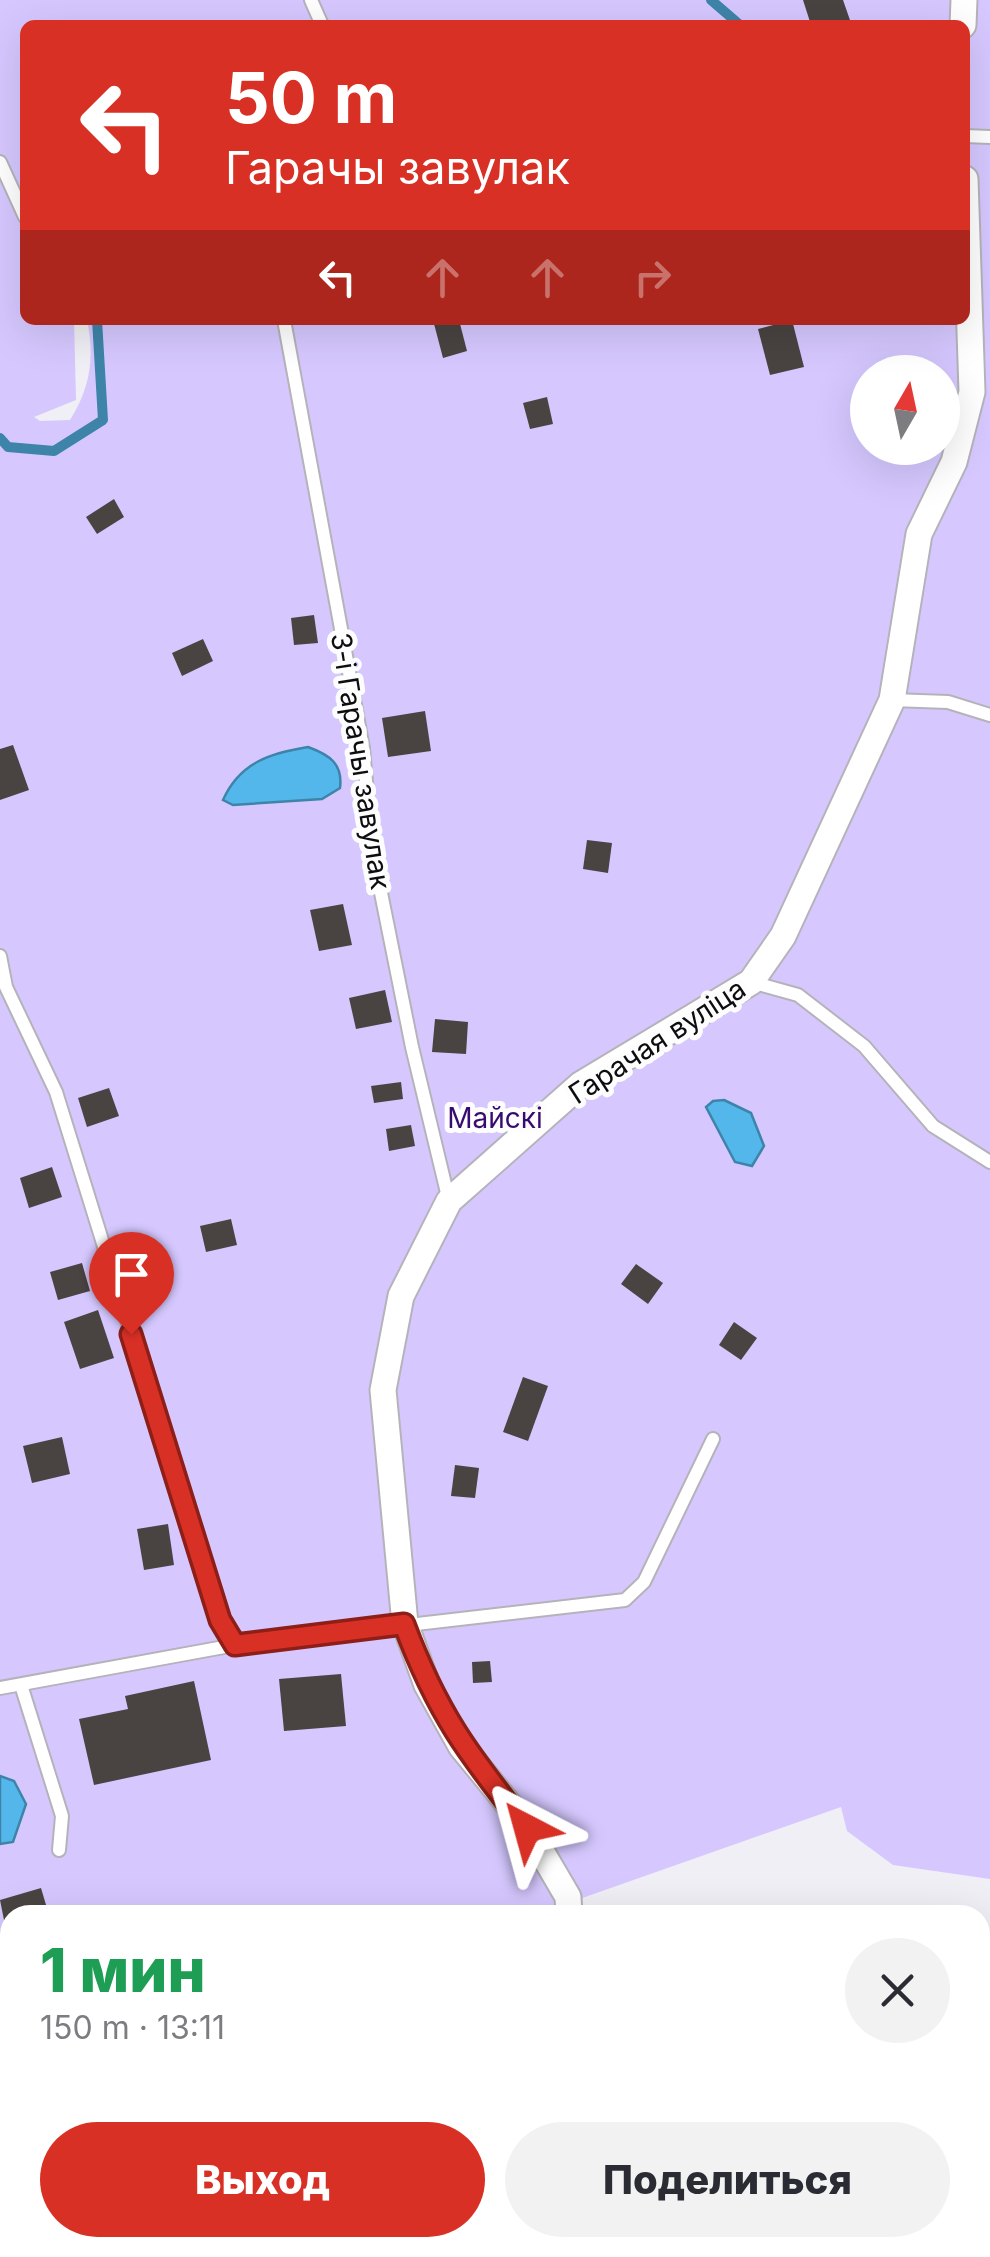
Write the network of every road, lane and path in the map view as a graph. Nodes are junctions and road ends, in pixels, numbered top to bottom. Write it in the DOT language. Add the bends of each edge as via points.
graph roads {
  1 [pos="0,162"];
  2 [pos="20,205"];
  3 [pos="970,246"];
  4 [pos="285,325"];
  5 [pos="981,393"];
  6 [pos="892,700"];
  7 [pos="990,715"];
  8 [pos="0,956"];
  9 [pos="751,982"];
  10 [pos="990,1162"];
  11 [pos="449,1200"];
  12 [pos="713,1439"];
  13 [pos="404,1624"];
  14 [pos="235,1645"];
  15 [pos="20,1686"];
  16 [pos="0,1688"];
  17 [pos="59,1850"];
  18 [pos="567,1905"];
  1 -- 2 [label="lane"];
  3 -- 5 [label="street, Гарачая вуліца"];
  4 -- 11 [label="lane, 3-і Гарачы завулак" via="364,748 372,848"];
  5 -- 6 [label="street, Гарачая вуліца" via="918,534"];
  6 -- 7 [label="lane" via="948,702"];
  6 -- 9 [label="street, Гарачая вуліца" via="783,936"];
  8 -- 14 [label="lane" via="6,988 56,1092 220,1620"];
  9 -- 10 [label="lane" via="798,995 864,1046 933,1126"];
  9 -- 11 [label="street, Гарачая вуліца" via="580,1085"];
  11 -- 13 [label="street, Гарачая вуліца" via="401,1296 383,1390"];
  12 -- 13 [label="lane" via="644,1582 625,1600"];
  13 -- 14 [label="lane"];
  13 -- 18 [label="street, Гарачая вуліца" via="461,1746 527,1828"];
  14 -- 15 [label="lane"];
  15 -- 16 [label="lane"];
  15 -- 17 [label="lane" via="62,1816"];
}
